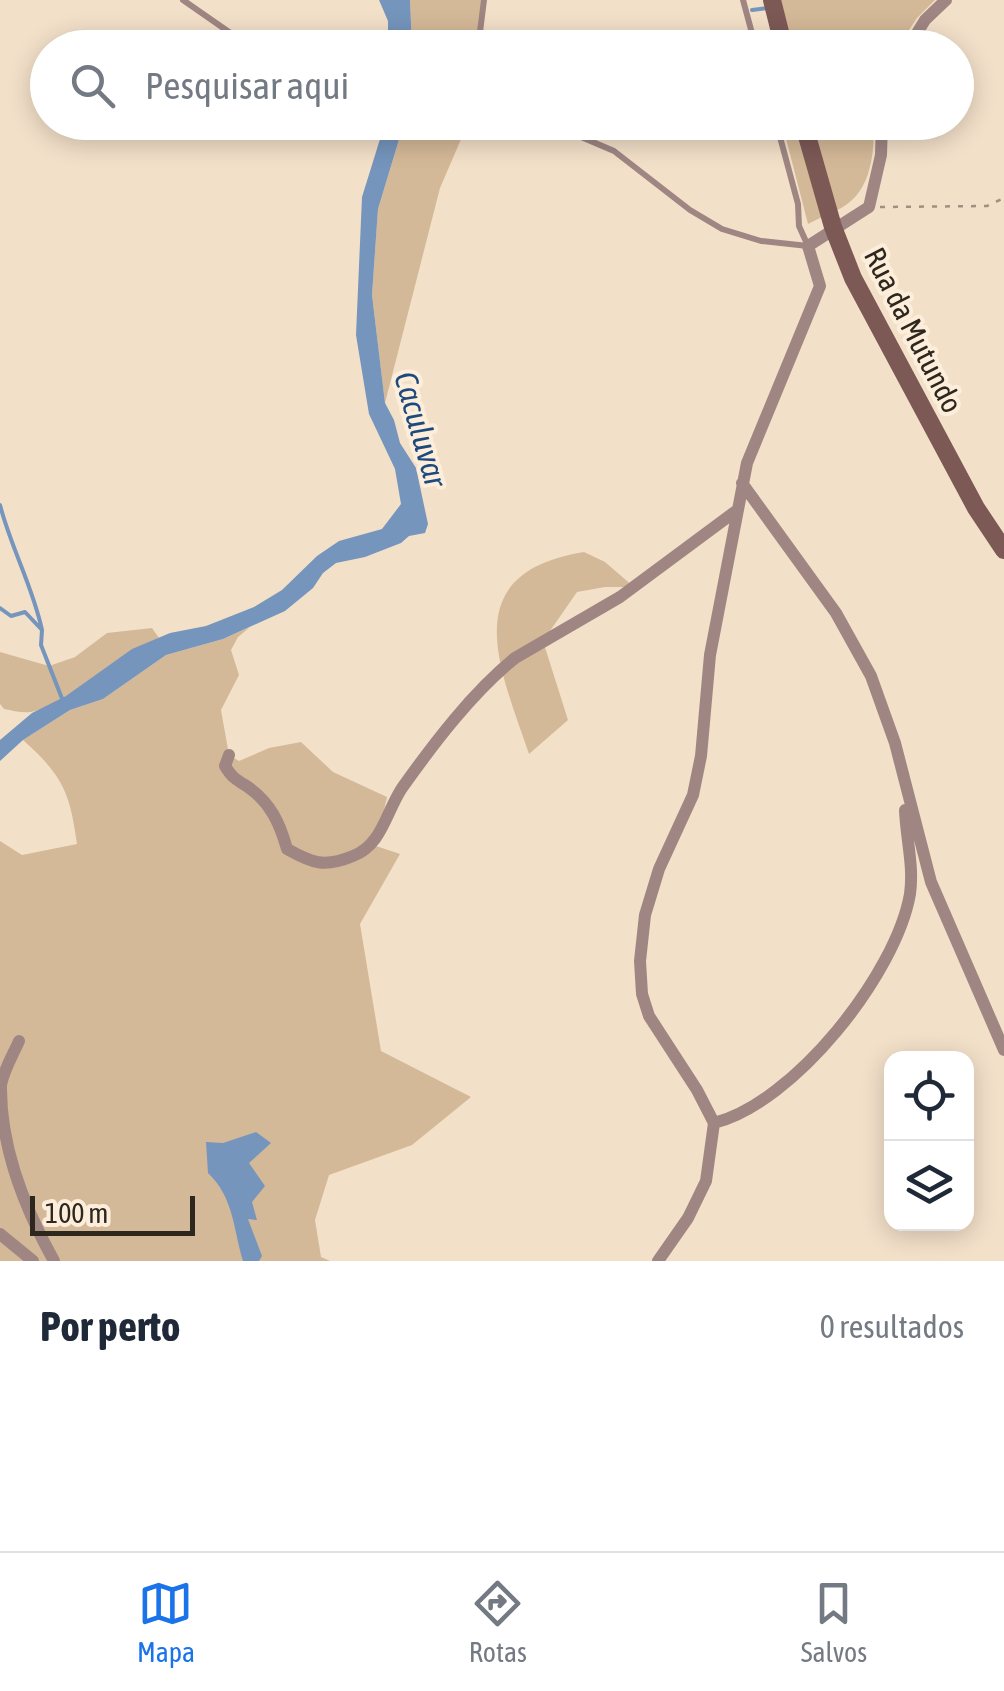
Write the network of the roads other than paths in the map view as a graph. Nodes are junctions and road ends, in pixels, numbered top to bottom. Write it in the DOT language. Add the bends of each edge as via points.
graph roads {
  1 [pos="183,0"];
  2 [pos="484,0"];
  3 [pos="742,0"];
  4 [pos="772,0"];
  5 [pos="946,0"];
  6 [pos="226,30"];
  7 [pos="480,30"];
  8 [pos="751,30"];
  9 [pos="780,30"];
  10 [pos="919,30"];
  11 [pos="588,140"];
  12 [pos="781,140"];
  13 [pos="808,140"];
  14 [pos="881,140"];
  15 [pos="834,227"];
  16 [pos="808,246"];
  17 [pos="742,483"];
  18 [pos="736,512"];
  19 [pos="1004,550"];
  20 [pos="229,755"];
  21 [pos="905,788"];
  22 [pos="19,1041"];
  23 [pos="1004,1050"];
  24 [pos="714,1124"];
  25 [pos="0,1234"];
  26 [pos="32,1261"];
  27 [pos="54,1261"];
  28 [pos="658,1261"];
  1 -- 6 [label="lane"];
  2 -- 7 [label="lane"];
  3 -- 8 [label="lane"];
  4 -- 9 [label="main road"];
  5 -- 10 [label="street"];
  11 -- 16 [label="lane" via="614,151 722,229"];
  12 -- 16 [label="lane"];
  13 -- 15 [label="main road, Rua da Mutundo"];
  14 -- 15 [label="street" via="869,207"];
  15 -- 16 [label="street"];
  15 -- 19 [label="main road, Rua da Mutundo" via="889,348"];
  16 -- 17 [label="street" via="820,286"];
  17 -- 18 [label="street"];
  17 -- 21 [label="street" via="836,613 872,676"];
  18 -- 20 [label="street" via="620,597 500,670 399,793 378,837 355,856 315,864 287,849 267,804 233,780 225,766"];
  18 -- 24 [label="street" via="693,795 658,869 640,961 649,1016"];
  21 -- 23 [label="street" via="931,882"];
  21 -- 24 [label="street" via="910,893 867,994 834,1036 766,1097"];
  22 -- 27 [label="street" via="0,1088 1,1126 21,1199"];
  24 -- 28 [label="street" via="706,1181"];
  25 -- 26 [label="street"];
}
